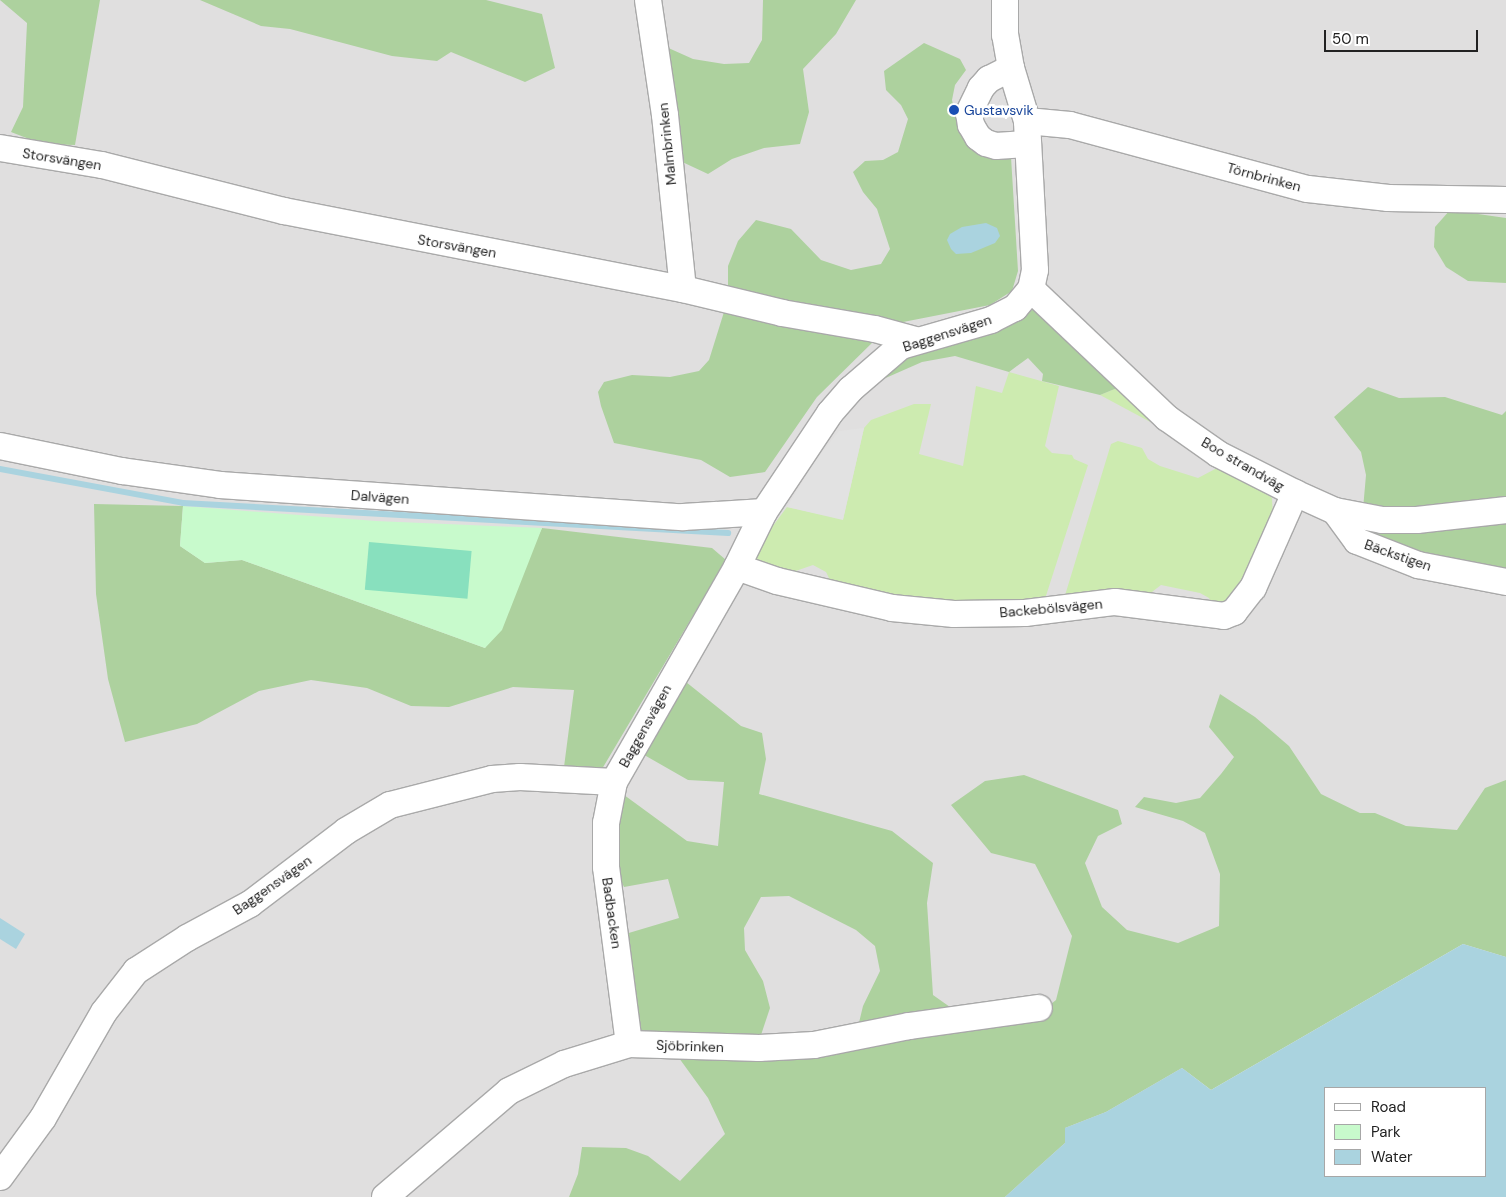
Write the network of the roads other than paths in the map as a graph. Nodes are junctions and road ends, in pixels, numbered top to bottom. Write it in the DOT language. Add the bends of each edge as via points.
graph roads {
  1 [pos="648,0"];
  2 [pos="1005,0"];
  3 [pos="1011,68"];
  4 [pos="1027,133"];
  5 [pos="0,148"];
  6 [pos="1506,200"];
  7 [pos="683,289"];
  8 [pos="1031,289"];
  9 [pos="915,340"];
  10 [pos="0,446"];
  11 [pos="1295,494"];
  12 [pos="1335,510"];
  13 [pos="1506,510"];
  14 [pos="764,512"];
  15 [pos="737,567"];
  16 [pos="1506,582"];
  17 [pos="614,782"];
  18 [pos="1040,1008"];
  19 [pos="629,1044"];
  20 [pos="0,1176"];
  21 [pos="385,1197"];
  1 -- 7 [label="street, Malmbrinken" via="665,115"];
  2 -- 3 [label="street" via="1005,35"];
  3 -- 4 [label="street"];
  3 -- 4 [label="street, Törnbrinken" via="994,75 981,88 969,113 971,124 986,143 996,146"];
  4 -- 6 [label="street, Törnbrinken" via="1079,128 1308,189 1388,198"];
  4 -- 8 [label="street" via="1035,270"];
  5 -- 7 [label="street, Storsvängen" via="102,165 284,211 410,238"];
  7 -- 9 [label="street, Storsvängen"];
  8 -- 9 [label="street, Baggensvägen" via="1015,308 991,320"];
  8 -- 11 [label="street, Boo strandväg" via="1167,418 1218,454"];
  9 -- 14 [label="street, Baggensvägen" via="889,354 851,389 830,413"];
  10 -- 14 [label="street, Dalvägen" via="122,471 220,486 683,517"];
  11 -- 12 [label="street, Boo strandväg"];
  11 -- 15 [label="street, Backebölsvägen" via="1253,588 1234,612 1224,616 1115,602 1024,613 954,614 892,608 777,581"];
  12 -- 13 [label="street, Boo strandväg" via="1382,520 1417,520"];
  12 -- 16 [label="street, Bäckstigen" via="1357,541 1418,565"];
  14 -- 15 [label="street, Baggensvägen"];
  15 -- 17 [label="street, Baggensvägen"];
  17 -- 19 [label="street, Badbacken" via="606,823 606,867"];
  17 -- 20 [label="street, Baggensvägen" via="520,777 492,779 390,805 346,831 250,904 187,938 136,971 104,1012 43,1118"];
  18 -- 19 [label="street, Sjöbrinken" via="909,1026 814,1045 759,1048"];
  19 -- 21 [label="street, Sjöbrinken" via="564,1064 509,1091"];
}
